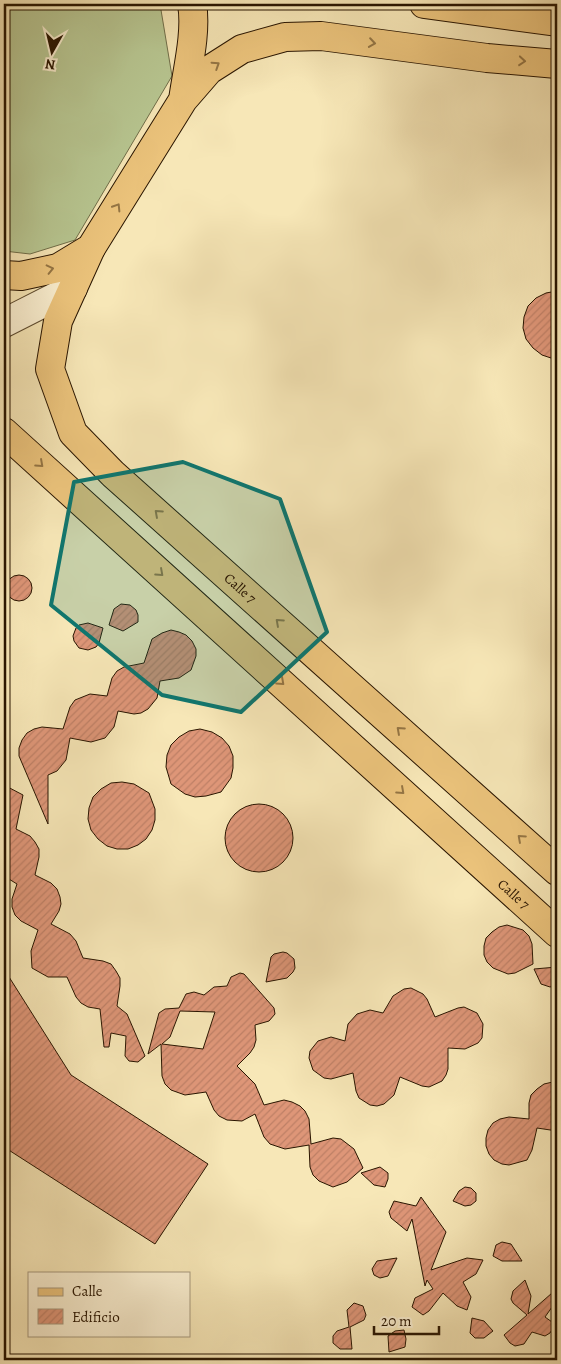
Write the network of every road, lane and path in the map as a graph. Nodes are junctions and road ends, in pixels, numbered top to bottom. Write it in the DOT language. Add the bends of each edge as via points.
graph roads {
  1 [pos="192,4"];
  2 [pos="424,4"];
  3 [pos="556,22"];
  4 [pos="557,64"];
  5 [pos="183,100"];
  6 [pos="91,248"];
  7 [pos="4,275"];
  8 [pos="73,288"];
  9 [pos="4,323"];
  10 [pos="4,432"];
  11 [pos="557,871"];
  12 [pos="557,933"];
  1 -- 5 [label="main road" via="192,39"];
  2 -- 3 [label="main road"];
  5 -- 4 [label="main road, one-way" via="209,70 242,49 285,37 321,36"];
  6 -- 5 [label="main road, Calle 7, one-way"];
  7 -- 6 [label="main road, one-way" via="21,276 58,268"];
  6 -- 8 [label="main road, Calle 7"];
  8 -- 9 [label="street"];
  11 -- 8 [label="main road, Calle 7, one-way" via="114,474 73,433 50,369 58,321"];
  10 -- 12 [label="main road, Calle 7, one-way"];
}
